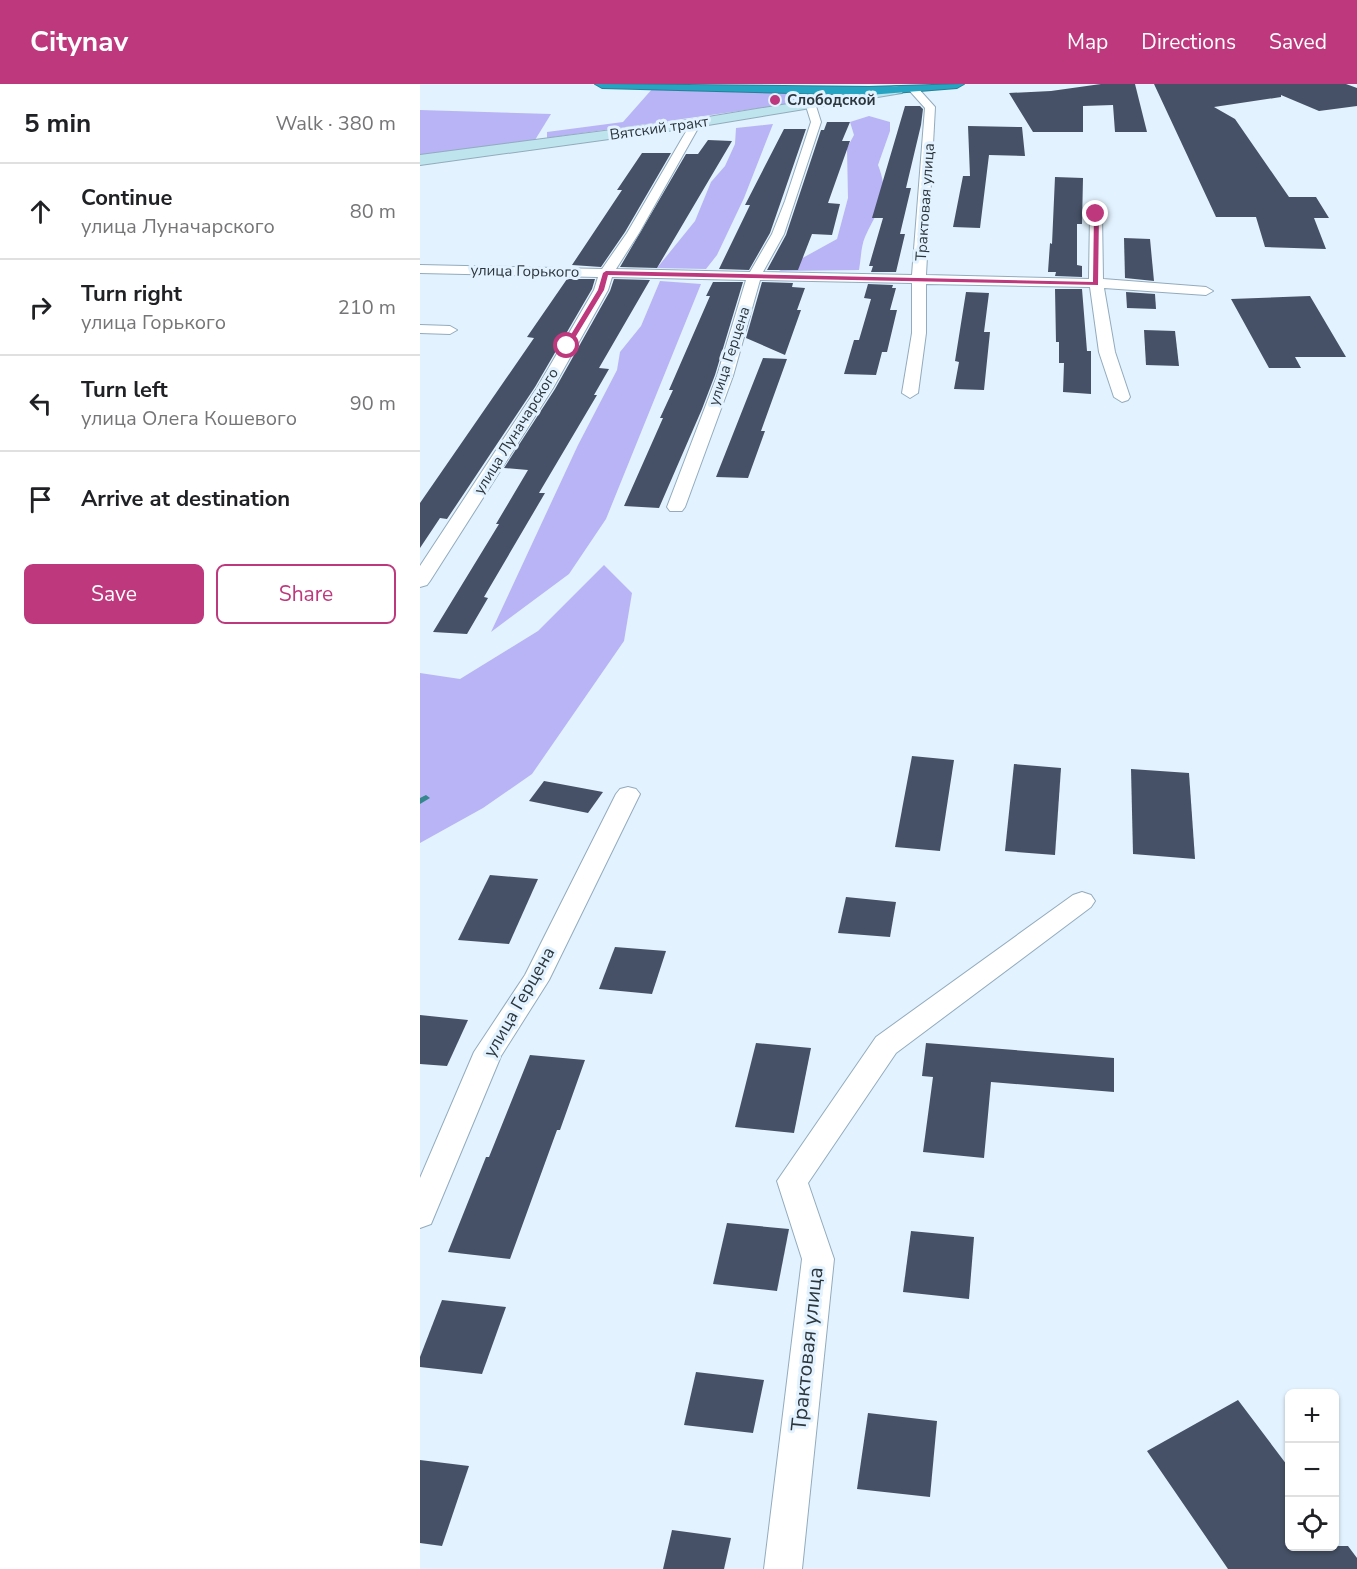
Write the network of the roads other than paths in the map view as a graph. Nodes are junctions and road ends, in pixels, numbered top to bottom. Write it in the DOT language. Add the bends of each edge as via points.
graph roads {
  1 [pos="602,84"];
  2 [pos="957,84"];
  3 [pos="895,87"];
  4 [pos="914,89"];
  5 [pos="806,90"];
  6 [pos="814,105"];
  7 [pos="696,123"];
  8 [pos="420,160"];
  9 [pos="1096,214"];
  10 [pos="420,269"];
  11 [pos="606,273"];
  12 [pos="754,276"];
  13 [pos="919,279"];
  14 [pos="1096,283"];
  15 [pos="1206,291"];
  16 [pos="420,329"];
  17 [pos="450,330"];
  18 [pos="910,393"];
  19 [pos="1122,397"];
  20 [pos="676,507"];
  21 [pos="420,581"];
  22 [pos="628,794"];
  23 [pos="1082,901"];
  24 [pos="420,1215"];
  25 [pos="783,1569"];
  1 -- 5 [label="highway"];
  2 -- 4 [label="highway"];
  3 -- 4 [label="highway"];
  3 -- 5 [label="highway"];
  3 -- 6 [label="main road, Вятский тракт"];
  4 -- 13 [label="street, Трактовая улица" via="930,107"];
  5 -- 6 [label="main road" via="821,96"];
  6 -- 7 [label="main road, Вятский тракт"];
  6 -- 12 [label="street, улица Герцена" via="816,122 790,201 778,234"];
  7 -- 8 [label="main road, Вятский тракт"];
  7 -- 11 [label="street, улица Луначарского"];
  9 -- 14 [label="street"];
  10 -- 11 [label="street, улица Горького"];
  11 -- 12 [label="street, улица Горького"];
  11 -- 21 [label="street, улица Луначарского" via="601,290 545,388"];
  12 -- 13 [label="street, улица Горького"];
  12 -- 20 [label="street, улица Герцена" via="724,376"];
  13 -- 14 [label="street, улица Горького"];
  13 -- 18 [label="street, Трактовая улица" via="920,333"];
  14 -- 15 [label="street, улица Горького"];
  14 -- 19 [label="street" via="1107,352"];
  16 -- 17 [label="street"];
  22 -- 24 [label="street, улица Герцена" via="536,980 488,1052"];
  23 -- 25 [label="street, Трактовая улица" via="886,1045 792,1181 818,1259"];
}
